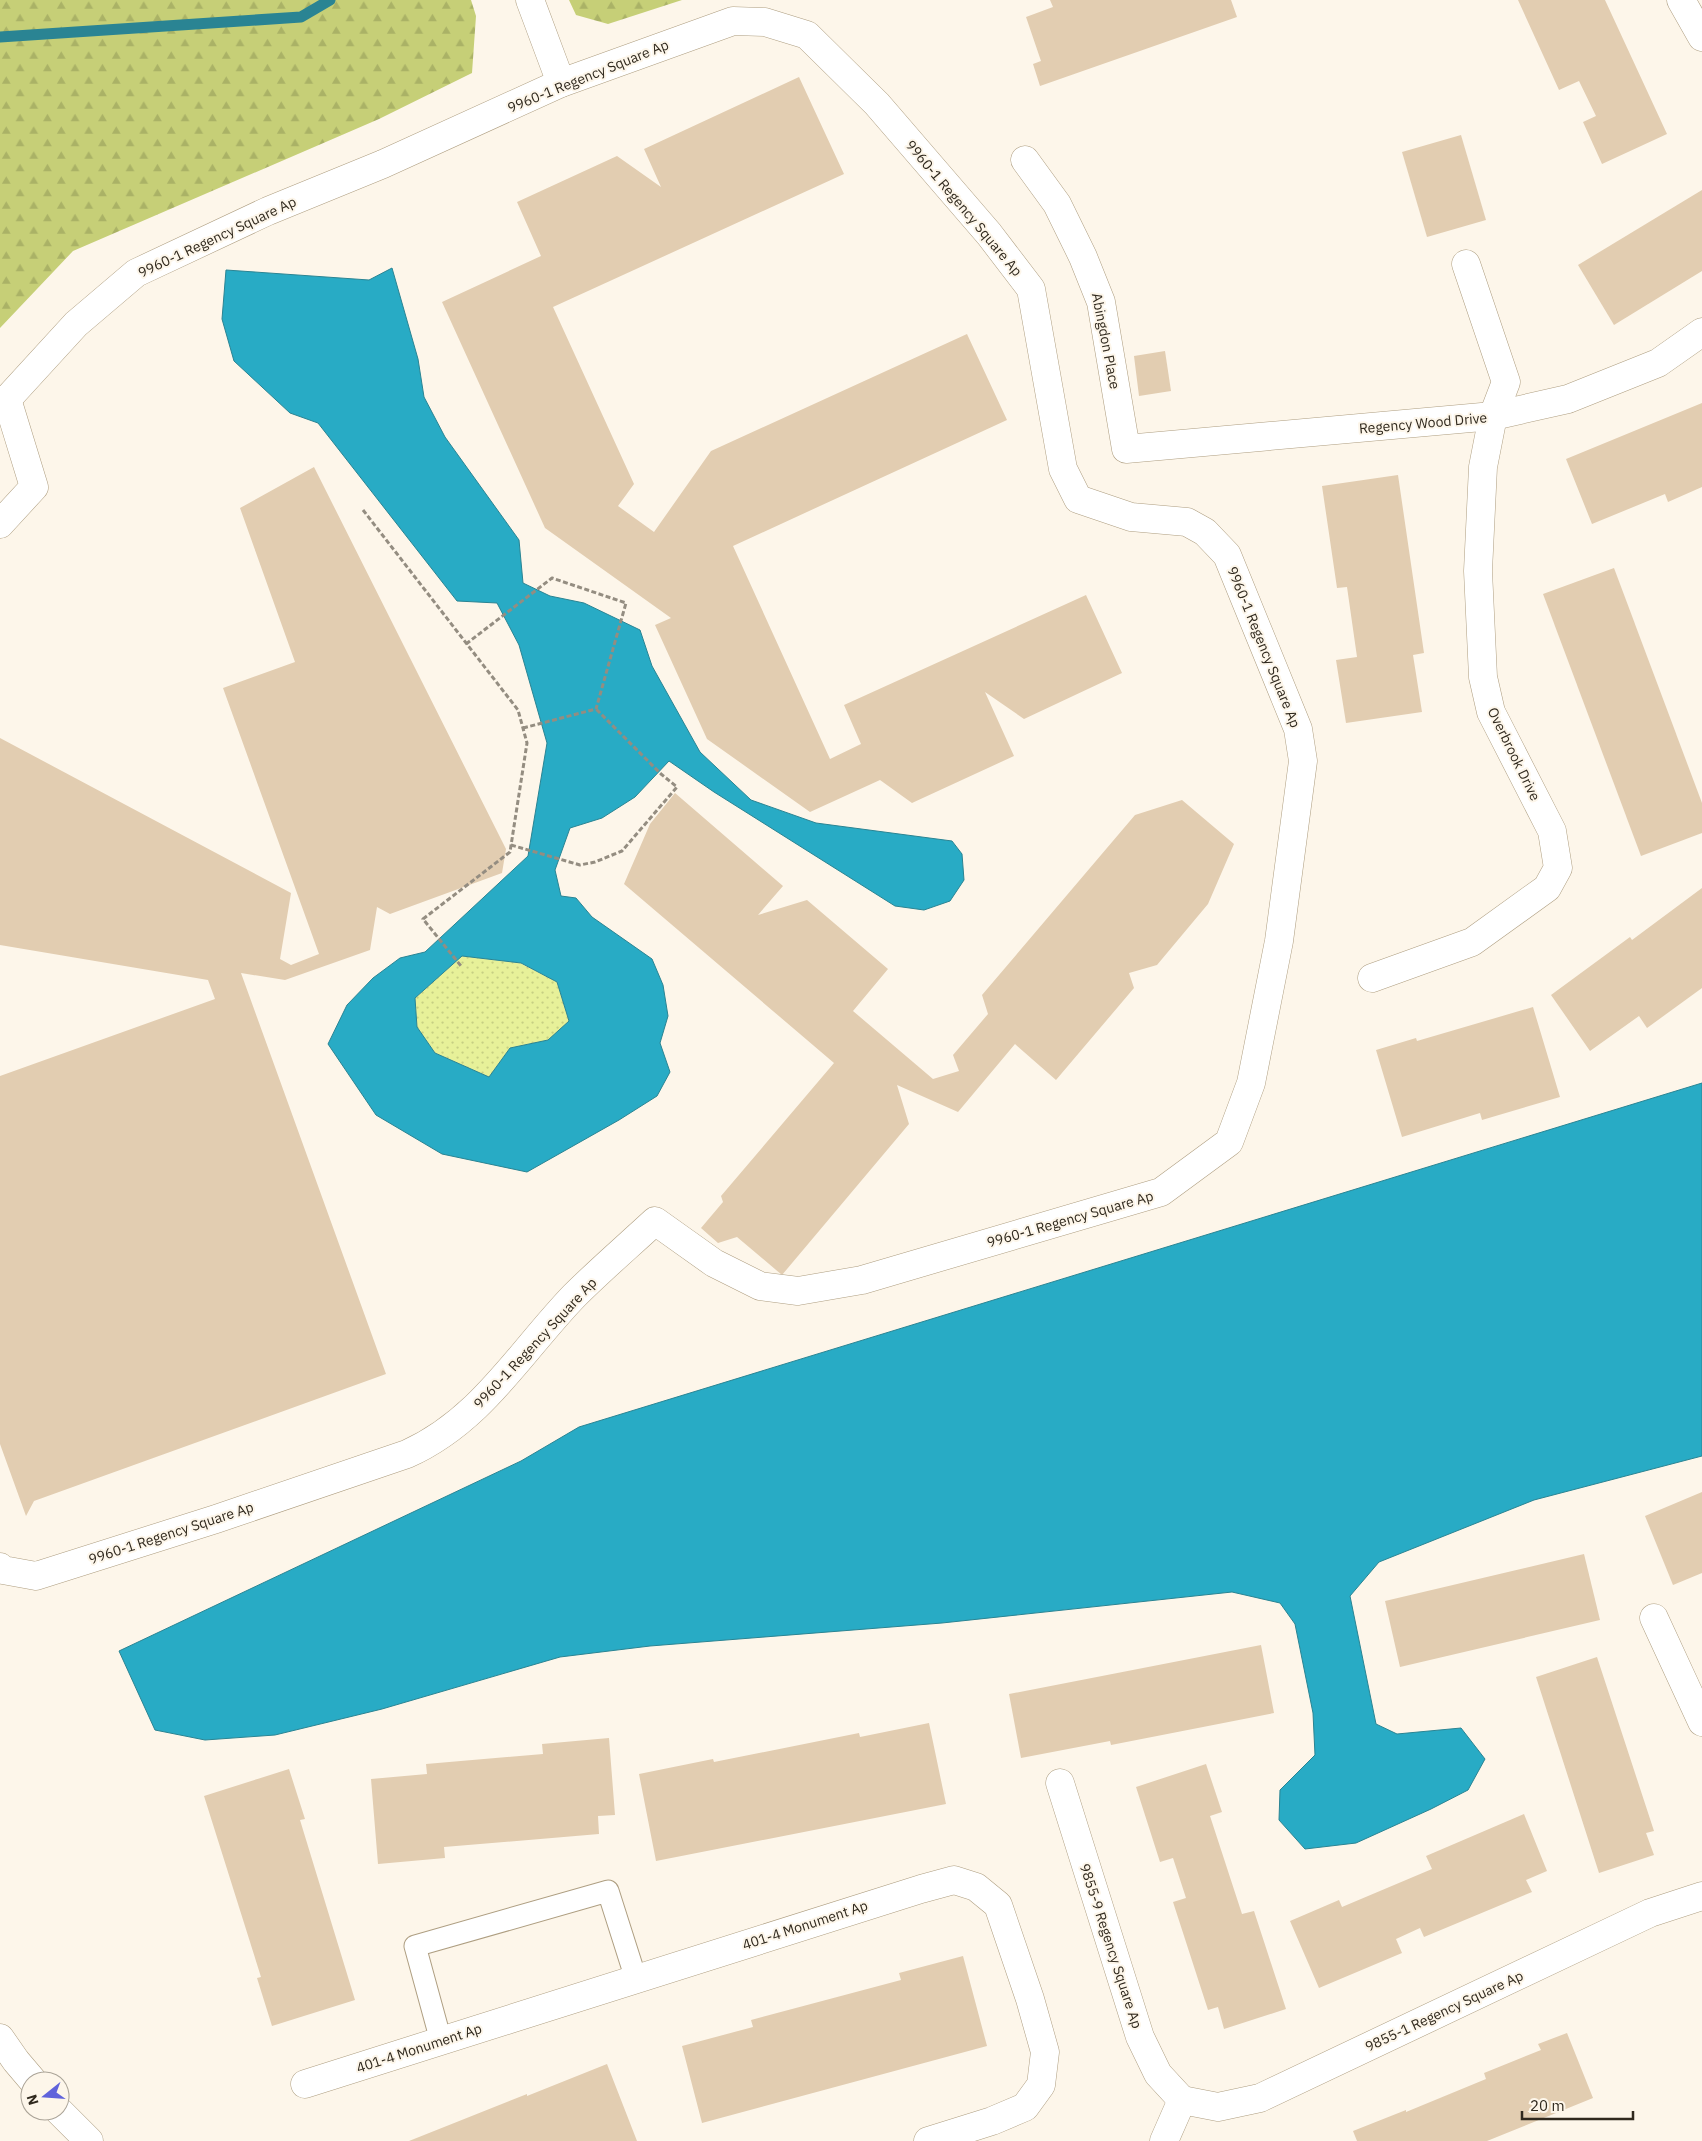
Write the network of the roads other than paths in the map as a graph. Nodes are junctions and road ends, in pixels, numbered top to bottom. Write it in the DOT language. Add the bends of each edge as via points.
graph roads {
  1 [pos="530,0"];
  2 [pos="1681,0"];
  3 [pos="1702,37"];
  4 [pos="562,83"];
  5 [pos="1025,160"];
  6 [pos="1466,264"];
  7 [pos="1702,332"];
  8 [pos="4,403"];
  9 [pos="1493,416"];
  10 [pos="1126,449"];
  11 [pos="0,524"];
  12 [pos="1372,978"];
  13 [pos="0,1567"];
  14 [pos="1654,1618"];
  15 [pos="1702,1722"];
  16 [pos="1060,1783"];
  17 [pos="1702,1896"];
  18 [pos="636,1979"];
  19 [pos="0,2038"];
  20 [pos="440,2041"];
  21 [pos="24,2071"];
  22 [pos="306,2084"];
  23 [pos="1182,2100"];
  24 [pos="69,2121"];
  25 [pos="89,2141"];
  26 [pos="928,2141"];
  27 [pos="1164,2141"];
  1 -- 4 [label="street"];
  2 -- 3 [label="street"];
  4 -- 8 [label="street, 9960-1 Regency Square Ap" via="383,164 268,211 136,273 76,324"];
  4 -- 13 [label="street, 9960-1 Regency Square Ap" via="733,21 765,22 807,35 877,104 989,234 1031,289 1063,469 1078,500 1131,516 1187,522 1205,532 1227,555 1298,728 1303,761 1279,941 1251,1083 1240,1114 1229,1142 1161,1192 862,1280 798,1291 760,1286 714,1263 655,1221 574,1296 480,1404 430,1444 216,1519 36,1576"];
  5 -- 10 [label="street, Abingdon Place" via="1057,204 1101,302"];
  6 -- 9 [label="street" via="1506,382"];
  7 -- 9 [label="street, Regency Wood Drive" via="1658,363 1568,399"];
  8 -- 11 [label="street, 9960-1 Regency Square Ap" via="34,488"];
  9 -- 10 [label="street, Regency Wood Drive"];
  9 -- 12 [label="street, Overbrook Drive" via="1483,467 1478,571 1482,677 1491,712 1552,831 1558,868 1547,888 1472,942"];
  14 -- 15 [label="street"];
  16 -- 23 [label="street, 9855-9 Regency Square Ap" via="1140,2036 1158,2074"];
  17 -- 23 [label="street, 9855-1 Regency Square Ap" via="1650,1913 1260,2098 1218,2106"];
  18 -- 20 [label="street, 401-4 Monument Ap"];
  18 -- 20 [label="lane" via="608,1891 416,1946"];
  18 -- 26 [label="street, 401-4 Monument Ap" via="954,1880 976,1887 998,1906 1030,1999 1045,2052 1041,2085 1025,2107"];
  19 -- 21 [label="street"];
  20 -- 22 [label="street, 401-4 Monument Ap"];
  23 -- 27 [label="street"];
  24 -- 25 [label="street"];
}
